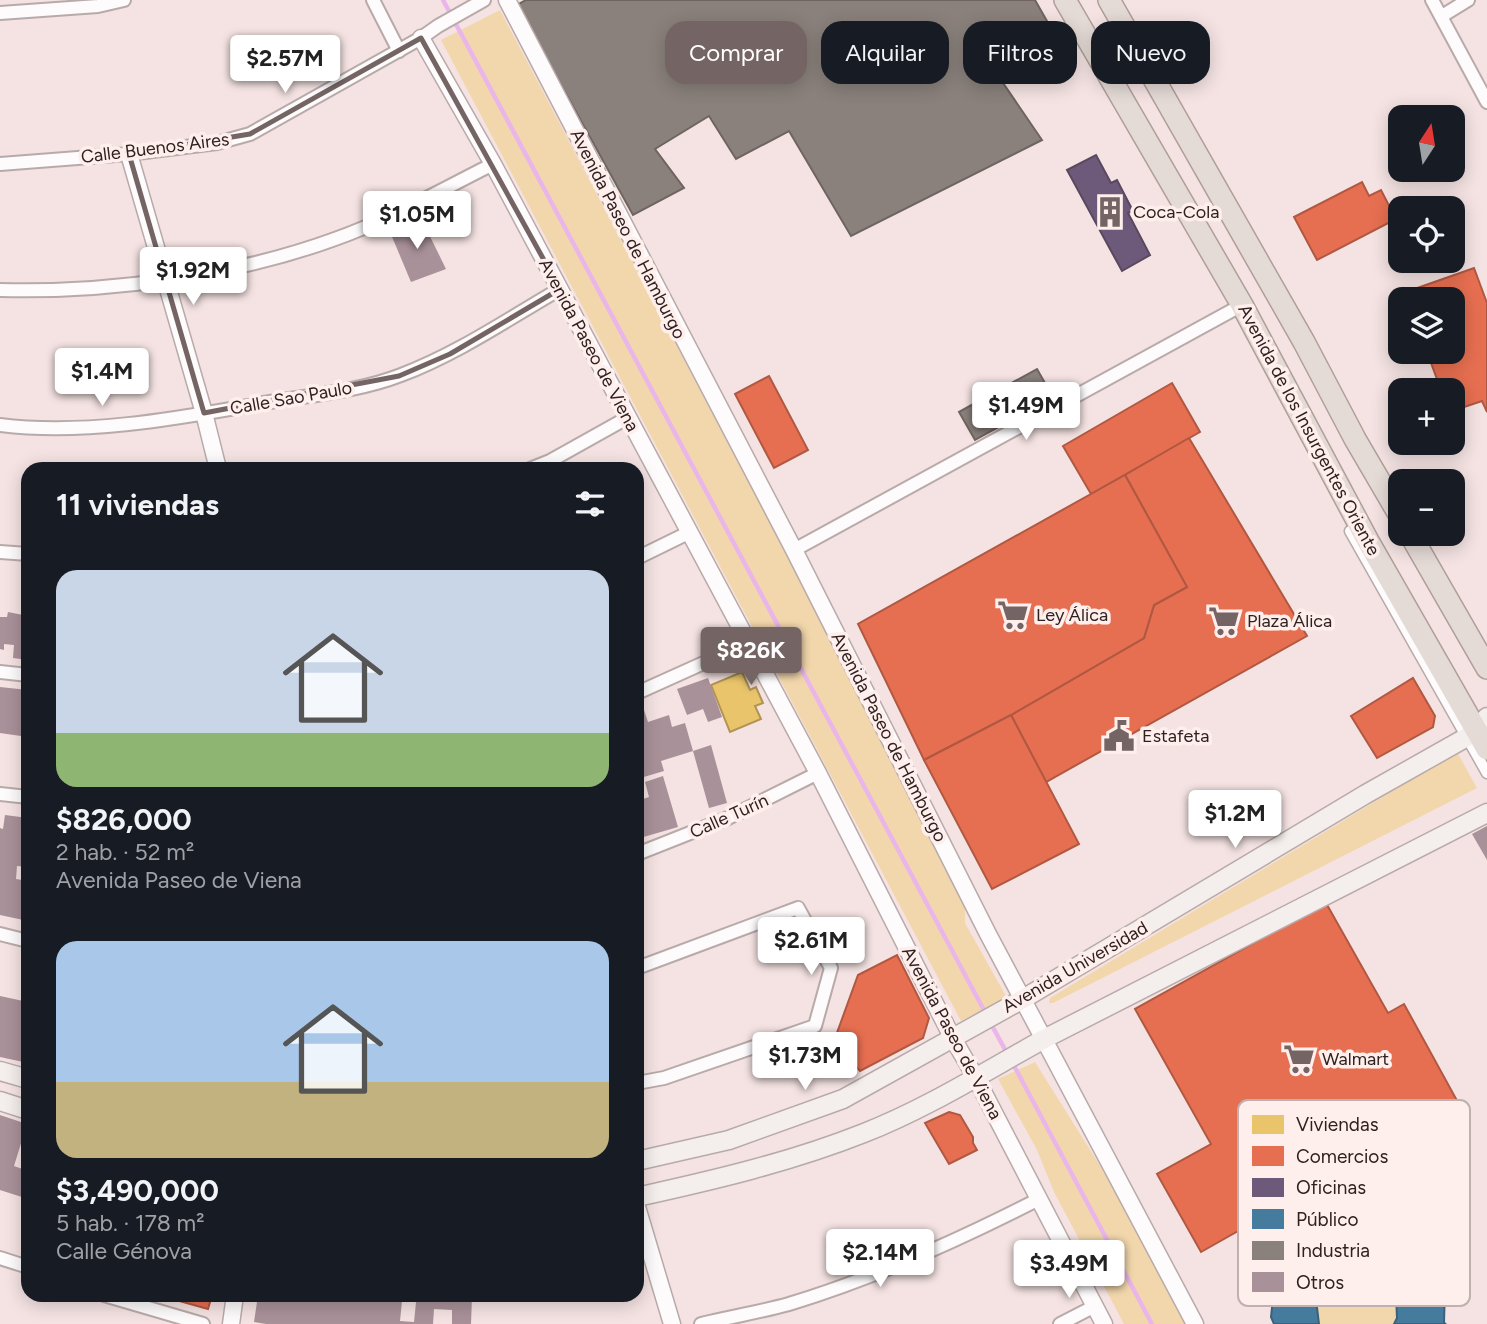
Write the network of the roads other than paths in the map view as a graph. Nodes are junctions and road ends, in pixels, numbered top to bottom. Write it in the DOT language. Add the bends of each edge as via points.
graph roads {
  1 [pos="124,0"];
  2 [pos="373,0"];
  3 [pos="508,0"];
  4 [pos="1065,0"];
  5 [pos="1110,0"];
  6 [pos="1432,0"];
  7 [pos="1468,0"];
  8 [pos="478,3"];
  9 [pos="0,13"];
  10 [pos="1442,16"];
  11 [pos="421,38"];
  12 [pos="399,51"];
  13 [pos="1162,94"];
  14 [pos="1487,102"];
  15 [pos="1130,112"];
  16 [pos="129,154"];
  17 [pos="0,164"];
  18 [pos="493,164"];
  19 [pos="166,280"];
  20 [pos="560,289"];
  21 [pos="0,290"];
  22 [pos="1241,305"];
  23 [pos="204,413"];
  24 [pos="627,418"];
  25 [pos="0,425"];
  26 [pos="216,462"];
  27 [pos="543,462"];
  28 [pos="1388,495"];
  29 [pos="1350,531"];
  30 [pos="688,533"];
  31 [pos="1417,546"];
  32 [pos="794,550"];
  33 [pos="0,552"];
  34 [pos="21,554"];
  35 [pos="644,555"];
  36 [pos="748,643"];
  37 [pos="1487,668"];
  38 [pos="0,672"];
  39 [pos="21,674"];
  40 [pos="644,690"];
  41 [pos="1473,728"];
  42 [pos="1487,749"];
  43 [pos="818,773"];
  44 [pos="1487,773"];
  45 [pos="0,794"];
  46 [pos="21,796"];
  47 [pos="1487,813"];
  48 [pos="644,851"];
  49 [pos="0,934"];
  50 [pos="21,939"];
  51 [pos="644,965"];
  52 [pos="1023,999"];
  53 [pos="952,1037"];
  54 [pos="1044,1039"];
  55 [pos="0,1071"];
  56 [pos="21,1077"];
  57 [pos="976,1078"];
  58 [pos="644,1082"];
  59 [pos="0,1101"];
  60 [pos="21,1108"];
  61 [pos="644,1159"];
  62 [pos="644,1195"];
  63 [pos="1039,1199"];
  64 [pos="644,1230"];
  65 [pos="0,1258"];
  66 [pos="21,1265"];
  67 [pos="128,1302"];
  68 [pos="234,1302"];
  69 [pos="1095,1306"];
  70 [pos="203,1324"];
  71 [pos="231,1324"];
  72 [pos="672,1324"];
  73 [pos="701,1324"];
  74 [pos="1060,1324"];
  75 [pos="1104,1324"];
  76 [pos="1195,1324"];
  1 -- 9 [label="street"];
  2 -- 12 [label="street"];
  3 -- 32 [label="street, Avenida Paseo de Hamburgo"];
  4 -- 15 [label="highway, Avenida de los Insurgentes Oriente"];
  5 -- 13 [label="highway, Avenida de los Insurgentes Oriente"];
  6 -- 10 [label="street"];
  7 -- 10 [label="street"];
  8 -- 11 [label="street, Calle Buenos Aires"];
  10 -- 14 [label="street"];
  11 -- 12 [label="street, Calle Buenos Aires"];
  11 -- 18 [label="street, Avenida Paseo de Viena"];
  12 -- 16 [label="street, Calle Buenos Aires" via="250,134"];
  13 -- 15 [label="highway"];
  13 -- 28 [label="highway, Avenida de los Insurgentes Oriente"];
  15 -- 22 [label="highway, Avenida de los Insurgentes Oriente"];
  16 -- 17 [label="street, Calle Buenos Aires"];
  16 -- 19 [label="street"];
  18 -- 19 [label="street" via="335,239 270,259"];
  18 -- 20 [label="street, Avenida Paseo de Viena"];
  19 -- 21 [label="street"];
  19 -- 23 [label="street"];
  20 -- 23 [label="street, Calle Sao Paulo" via="450,354 399,376 346,390"];
  20 -- 24 [label="street, Avenida Paseo de Viena"];
  22 -- 32 [label="street"];
  22 -- 41 [label="highway, Avenida de los Insurgentes Oriente"];
  23 -- 25 [label="street, Calle Sao Paulo" via="76,427"];
  23 -- 26 [label="street"];
  24 -- 27 [label="street"];
  24 -- 30 [label="street, Avenida Paseo de Viena"];
  29 -- 41 [label="street, Avenida de los Insurgentes Oriente"];
  30 -- 35 [label="street"];
  30 -- 36 [label="street, Avenida Paseo de Viena"];
  31 -- 37 [label="highway"];
  32 -- 52 [label="street, Avenida Paseo de Hamburgo"];
  33 -- 34 [label="street"];
  36 -- 40 [label="street"];
  36 -- 43 [label="street, Avenida Paseo de Viena"];
  38 -- 39 [label="street"];
  41 -- 42 [label="highway, Avenida de los Insurgentes Oriente"];
  41 -- 44 [label="street"];
  41 -- 52 [label="main road, Avenida Universidad"];
  43 -- 48 [label="street, Calle Turín" via="728,818"];
  43 -- 53 [label="street, Avenida Paseo de Viena"];
  45 -- 46 [label="street"];
  47 -- 54 [label="main road"];
  49 -- 50 [label="street"];
  51 -- 58 [label="street" via="798,908 831,968 815,1026"];
  52 -- 53 [label="main road, Avenida Universidad"];
  52 -- 54 [label="street, Avenida Paseo de Hamburgo"];
  53 -- 57 [label="street, Avenida Paseo de Viena"];
  53 -- 61 [label="main road, Avenida Universidad" via="843,1099 729,1140"];
  54 -- 57 [label="main road"];
  54 -- 76 [label="street, Avenida Paseo de Hamburgo"];
  55 -- 56 [label="main road"];
  57 -- 62 [label="main road" via="864,1133 742,1174"];
  57 -- 63 [label="street, Avenida Paseo de Viena"];
  59 -- 60 [label="main road"];
  63 -- 69 [label="street, Avenida Paseo de Viena"];
  63 -- 73 [label="street" via="876,1273 789,1304"];
  64 -- 72 [label="street"];
  65 -- 66 [label="street"];
  67 -- 70 [label="street"];
  68 -- 71 [label="street"];
  69 -- 74 [label="street"];
  69 -- 75 [label="street, Avenida Paseo de Viena"];
}
